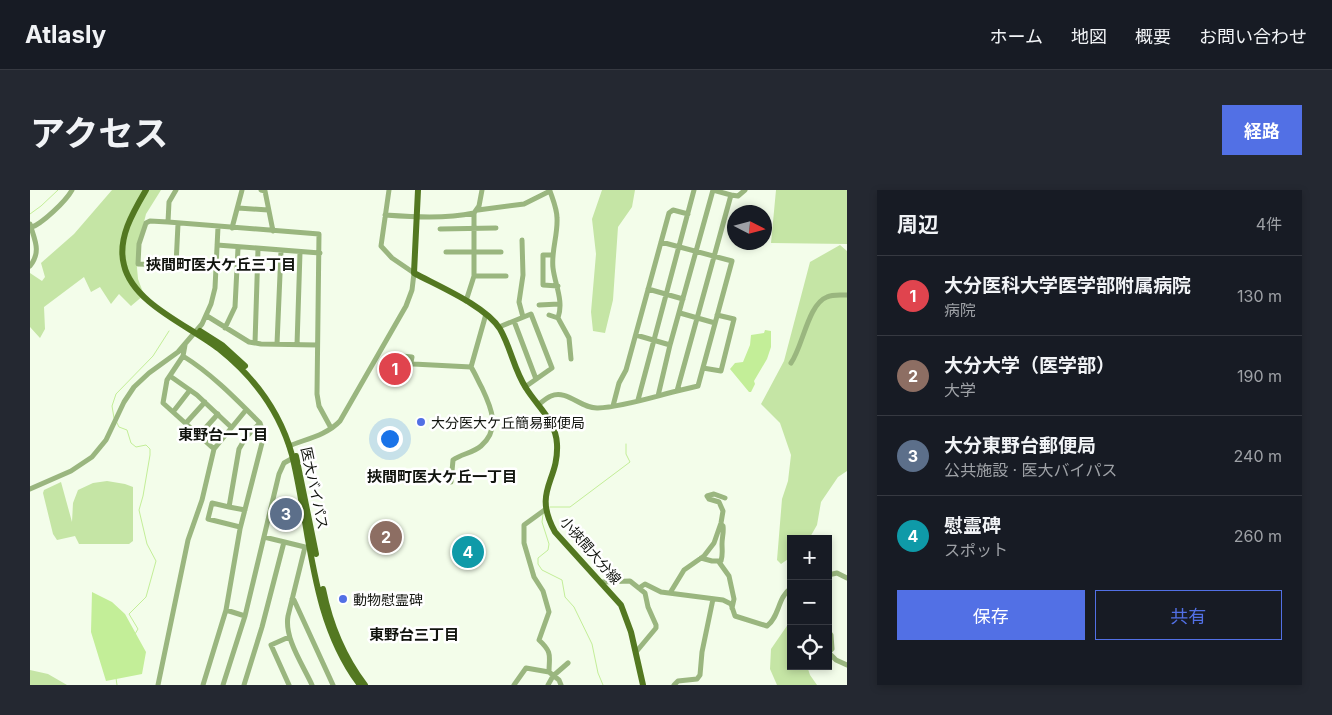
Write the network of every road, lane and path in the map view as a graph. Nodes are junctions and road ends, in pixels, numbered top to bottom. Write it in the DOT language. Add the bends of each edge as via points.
graph roads {
  1 [pos="72,190"];
  2 [pos="146,190"];
  3 [pos="176,190"];
  4 [pos="242,190"];
  5 [pos="262,190"];
  6 [pos="389,190"];
  7 [pos="418,190"];
  8 [pos="482,190"];
  9 [pos="551,190"];
  10 [pos="694,190"];
  11 [pos="713,190"];
  12 [pos="745,190"];
  13 [pos="723,191"];
  14 [pos="731,195"];
  15 [pos="238,208"];
  16 [pos="268,210"];
  17 [pos="476,212"];
  18 [pos="688,214"];
  19 [pos="385,215"];
  20 [pos="416,217"];
  21 [pos="168,222"];
  22 [pos="178,224"];
  23 [pos="30,227"];
  24 [pos="218,227"];
  25 [pos="232,228"];
  26 [pos="496,228"];
  27 [pos="440,229"];
  28 [pos="474,229"];
  29 [pos="273,231"];
  30 [pos="522,240"];
  31 [pos="662,242"];
  32 [pos="217,245"];
  33 [pos="680,246"];
  34 [pos="238,248"];
  35 [pos="258,249"];
  36 [pos="281,251"];
  37 [pos="696,251"];
  38 [pos="300,252"];
  39 [pos="446,252"];
  40 [pos="474,252"];
  41 [pos="501,252"];
  42 [pos="320,253"];
  43 [pos="553,254"];
  44 [pos="714,256"];
  45 [pos="176,265"];
  46 [pos="30,266"];
  47 [pos="216,266"];
  48 [pos="414,273"];
  49 [pos="474,276"];
  50 [pos="506,276"];
  51 [pos="558,286"];
  52 [pos="648,289"];
  53 [pos="666,294"];
  54 [pos="847,295"];
  55 [pos="684,299"];
  56 [pos="466,301"];
  57 [pos="559,304"];
  58 [pos="539,305"];
  59 [pos="680,313"];
  60 [pos="486,314"];
  61 [pos="550,315"];
  62 [pos="717,315"];
  63 [pos="207,316"];
  64 [pos="524,317"];
  65 [pos="558,318"];
  66 [pos="698,318"];
  67 [pos="514,321"];
  68 [pos="715,323"];
  69 [pos="499,327"];
  70 [pos="225,328"];
  71 [pos="196,331"];
  72 [pos="636,335"];
  73 [pos="654,340"];
  74 [pos="255,343"];
  75 [pos="185,344"];
  76 [pos="277,344"];
  77 [pos="297,344"];
  78 [pos="317,345"];
  79 [pos="670,345"];
  80 [pos="391,355"];
  81 [pos="183,356"];
  82 [pos="571,359"];
  83 [pos="791,363"];
  84 [pos="471,367"];
  85 [pos="703,368"];
  86 [pos="170,376"];
  87 [pos="536,379"];
  88 [pos="525,387"];
  89 [pos="190,390"];
  90 [pos="677,392"];
  91 [pos="658,396"];
  92 [pos="638,400"];
  93 [pos="205,402"];
  94 [pos="538,405"];
  95 [pos="613,406"];
  96 [pos="246,410"];
  97 [pos="172,412"];
  98 [pos="218,414"];
  99 [pos="186,423"];
  100 [pos="260,423"];
  101 [pos="231,427"];
  102 [pos="331,428"];
  103 [pos="199,435"];
  104 [pos="291,445"];
  105 [pos="214,448"];
  106 [pos="292,458"];
  107 [pos="451,482"];
  108 [pos="30,489"];
  109 [pos="725,498"];
  110 [pos="229,507"];
  111 [pos="546,509"];
  112 [pos="245,510"];
  113 [pos="721,524"];
  114 [pos="240,527"];
  115 [pos="264,537"];
  116 [pos="284,542"];
  117 [pos="701,558"];
  118 [pos="720,562"];
  119 [pos="832,574"];
  120 [pos="846,576"];
  121 [pos="602,582"];
  122 [pos="639,588"];
  123 [pos="787,592"];
  124 [pos="670,593"];
  125 [pos="292,599"];
  126 [pos="714,599"];
  127 [pos="732,608"];
  128 [pos="226,610"];
  129 [pos="244,616"];
  130 [pos="289,637"];
  131 [pos="636,652"];
  132 [pos="832,656"];
  133 [pos="568,663"];
  134 [pos="847,665"];
  135 [pos="551,674"];
  136 [pos="158,685"];
  137 [pos="203,685"];
  138 [pos="223,685"];
  139 [pos="244,685"];
  140 [pos="289,685"];
  141 [pos="312,685"];
  142 [pos="333,685"];
  143 [pos="360,685"];
  144 [pos="365,685"];
  145 [pos="514,685"];
  146 [pos="548,685"];
  147 [pos="561,685"];
  148 [pos="643,685"];
  149 [pos="674,685"];
  1 -- 23 [label="street" via="36,226"];
  2 -- 71 [label="main road, 医大バイパス" via="127,229 123,264 141,295"];
  3 -- 21 [label="street" via="169,202"];
  4 -- 15 [label="street"];
  5 -- 16 [label="street" via="265,191"];
  6 -- 19 [label="street"];
  7 -- 20 [label="main road"];
  8 -- 17 [label="street"];
  9 -- 17 [label="street" via="524,204"];
  9 -- 43 [label="street" via="557,218"];
  10 -- 18 [label="street"];
  11 -- 13 [label="street"];
  11 -- 37 [label="street"];
  12 -- 14 [label="street" via="738,196"];
  13 -- 14 [label="street"];
  14 -- 44 [label="street"];
  15 -- 16 [label="street"];
  15 -- 25 [label="street"];
  16 -- 29 [label="street"];
  17 -- 20 [label="street"];
  17 -- 28 [label="street"];
  18 -- 31 [label="street" via="673,210 669,213"];
  18 -- 33 [label="street"];
  19 -- 20 [label="street"];
  19 -- 48 [label="street" via="381,246"];
  20 -- 48 [label="main road"];
  21 -- 22 [label="street"];
  21 -- 45 [label="street" via="146,223 137,262"];
  22 -- 24 [label="street"];
  22 -- 45 [label="street"];
  23 -- 46 [label="street" via="37,247 36,257"];
  24 -- 25 [label="street"];
  24 -- 32 [label="street"];
  25 -- 29 [label="street"];
  26 -- 28 [label="street"];
  27 -- 28 [label="street"];
  28 -- 40 [label="street"];
  29 -- 42 [label="street" via="319,234"];
  30 -- 64 [label="street" via="523,275 518,302"];
  31 -- 33 [label="street"];
  31 -- 52 [label="street"];
  32 -- 34 [label="street"];
  32 -- 47 [label="street"];
  33 -- 37 [label="street"];
  33 -- 53 [label="street"];
  34 -- 35 [label="street"];
  34 -- 70 [label="street" via="235,307"];
  35 -- 36 [label="street"];
  35 -- 74 [label="street"];
  36 -- 38 [label="street"];
  36 -- 76 [label="street"];
  37 -- 44 [label="street"];
  37 -- 55 [label="street"];
  38 -- 42 [label="street"];
  38 -- 77 [label="street"];
  39 -- 40 [label="street"];
  40 -- 41 [label="street"];
  40 -- 49 [label="street"];
  42 -- 78 [label="street"];
  43 -- 51 [label="street"];
  43 -- 51 [label="street" via="543,255 543,285"];
  44 -- 62 [label="street" via="732,261"];
  44 -- 66 [label="street"];
  45 -- 47 [label="street"];
  47 -- 63 [label="street" via="215,288"];
  48 -- 56 [label="main road, 小挾間大分線"];
  48 -- 102 [label="street" via="411,294 403,311 343,416"];
  49 -- 50 [label="street"];
  49 -- 56 [label="street"];
  51 -- 57 [label="street"];
  52 -- 53 [label="street"];
  52 -- 72 [label="street"];
  53 -- 55 [label="street"];
  53 -- 73 [label="street"];
  54 -- 83 [label="street" via="820,300"];
  55 -- 59 [label="street"];
  56 -- 60 [label="main road, 小挾間大分線"];
  57 -- 58 [label="street"];
  57 -- 65 [label="street"];
  59 -- 66 [label="street"];
  59 -- 79 [label="street"];
  60 -- 69 [label="main road, 小挾間大分線"];
  60 -- 84 [label="street"];
  61 -- 65 [label="street"];
  62 -- 68 [label="street"];
  62 -- 85 [label="street" via="734,319 720,371"];
  63 -- 70 [label="street"];
  63 -- 71 [label="street"];
  64 -- 67 [label="street"];
  64 -- 87 [label="street" via="531,314 552,368"];
  65 -- 82 [label="street" via="569,338"];
  66 -- 68 [label="street"];
  66 -- 90 [label="street"];
  67 -- 69 [label="street"];
  67 -- 87 [label="street"];
  68 -- 85 [label="street"];
  69 -- 88 [label="main road, 小挾間大分線"];
  70 -- 74 [label="street"];
  71 -- 75 [label="street"];
  71 -- 104 [label="main road, 医大バイパス" via="216,341 257,380 275,407"];
  72 -- 73 [label="street"];
  72 -- 95 [label="street"];
  73 -- 79 [label="street"];
  73 -- 92 [label="street"];
  74 -- 76 [label="street"];
  75 -- 81 [label="street"];
  75 -- 108 [label="street" via="134,387 106,440 92,457 71,471"];
  76 -- 77 [label="street"];
  77 -- 78 [label="street"];
  78 -- 102 [label="street" via="318,401"];
  79 -- 91 [label="street"];
  80 -- 84 [label="street" via="412,357 414,364"];
  81 -- 86 [label="street"];
  81 -- 96 [label="street" via="203,369"];
  84 -- 107 [label="street" via="489,404 493,423 480,447 453,460"];
  85 -- 90 [label="street" via="698,386"];
  86 -- 89 [label="street"];
  86 -- 97 [label="street" via="163,403"];
  87 -- 88 [label="street"];
  88 -- 94 [label="main road, 小挾間大分線"];
  89 -- 93 [label="street"];
  89 -- 97 [label="street"];
  90 -- 91 [label="street"];
  91 -- 92 [label="street"];
  92 -- 95 [label="street"];
  93 -- 98 [label="street"];
  93 -- 99 [label="street"];
  94 -- 95 [label="street" via="557,394 588,408"];
  94 -- 111 [label="main road, 小挾間大分線" via="551,423 557,440 557,453 546,491"];
  96 -- 100 [label="street"];
  96 -- 101 [label="street"];
  97 -- 99 [label="street"];
  98 -- 101 [label="street"];
  98 -- 103 [label="street"];
  99 -- 103 [label="street"];
  100 -- 110 [label="street" via="239,449"];
  100 -- 112 [label="street" via="263,439"];
  101 -- 105 [label="street"];
  102 -- 104 [label="street"];
  103 -- 105 [label="street"];
  104 -- 106 [label="main road, 医大バイパス"];
  104 -- 144 [label="main road, 医大バイパス" via="302,478 328,611 342,646"];
  105 -- 136 [label="street" via="202,500 188,540"];
  106 -- 115 [label="street" via="282,466"];
  106 -- 143 [label="main road, 医大バイパス" via="324,612 336,646"];
  109 -- 113 [label="street" via="714,494 708,496 721,505"];
  110 -- 112 [label="street"];
  110 -- 114 [label="street" via="212,503 208,519"];
  111 -- 121 [label="main road, 小挾間大分線" via="555,532"];
  111 -- 135 [label="street" via="526,523 523,529 534,577 543,591 549,612 539,640 550,654"];
  112 -- 114 [label="street"];
  113 -- 117 [label="street" via="711,548"];
  113 -- 118 [label="street" via="724,529"];
  114 -- 128 [label="street"];
  115 -- 116 [label="street"];
  115 -- 129 [label="street"];
  116 -- 125 [label="street" via="305,547"];
  116 -- 139 [label="street"];
  117 -- 118 [label="street"];
  117 -- 124 [label="street" via="684,570"];
  118 -- 127 [label="street" via="729,576 734,599"];
  119 -- 120 [label="street"];
  121 -- 122 [label="street" via="630,581"];
  121 -- 131 [label="main road, 小挾間大分線" via="625,613"];
  122 -- 124 [label="street" via="646,584"];
  122 -- 131 [label="street" via="645,593 656,625"];
  123 -- 127 [label="street" via="767,626 735,616"];
  124 -- 126 [label="street"];
  125 -- 130 [label="street" via="286,623"];
  125 -- 142 [label="street"];
  126 -- 127 [label="street" via="728,602"];
  126 -- 149 [label="street" via="700,675 697,679 678,681"];
  128 -- 129 [label="street"];
  128 -- 137 [label="street"];
  129 -- 138 [label="street"];
  130 -- 140 [label="street" via="271,646"];
  130 -- 141 [label="street"];
  131 -- 148 [label="main road, 小挾間大分線"];
  132 -- 134 [label="street"];
  133 -- 135 [label="street"];
  135 -- 145 [label="street" via="526,668"];
  135 -- 146 [label="street"];
  135 -- 147 [label="street"];
}
